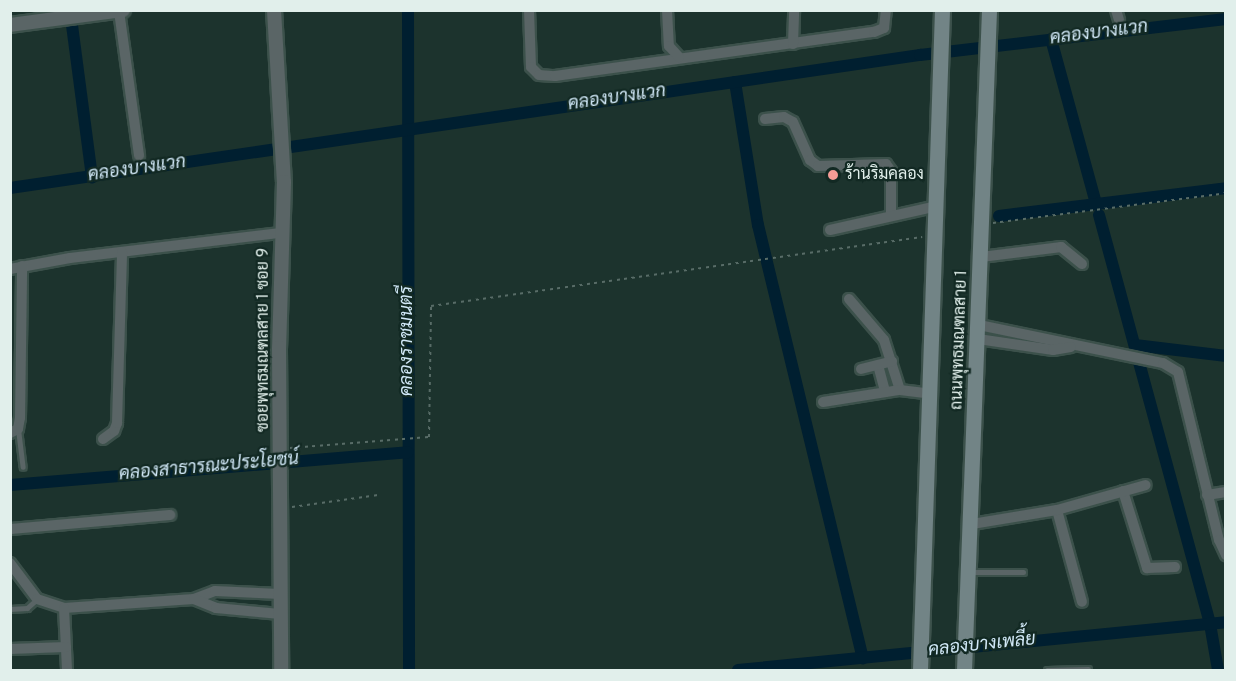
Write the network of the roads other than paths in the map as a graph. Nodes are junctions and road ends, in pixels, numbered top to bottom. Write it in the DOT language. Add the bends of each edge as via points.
graph roads {
  1 [pos="274,10"];
  2 [pos="529,10"];
  3 [pos="667,10"];
  4 [pos="794,10"];
  5 [pos="886,10"];
  6 [pos="121,11"];
  7 [pos="989,12"];
  8 [pos="942,14"];
  9 [pos="10,25"];
  10 [pos="793,44"];
  11 [pos="679,57"];
  12 [pos="765,119"];
  13 [pos="139,156"];
  14 [pos="938,206"];
  15 [pos="891,214"];
  16 [pos="830,230"];
  17 [pos="281,233"];
  18 [pos="122,252"];
  19 [pos="981,257"];
  20 [pos="1082,264"];
  21 [pos="22,266"];
  22 [pos="10,269"];
  23 [pos="849,298"];
  24 [pos="979,332"];
  25 [pos="892,361"];
  26 [pos="878,365"];
  27 [pos="861,369"];
  28 [pos="900,390"];
  29 [pos="885,392"];
  30 [pos="930,394"];
  31 [pos="823,402"];
  32 [pos="14,431"];
  33 [pos="103,439"];
  34 [pos="23,466"];
  35 [pos="1146,485"];
  36 [pos="1123,491"];
  37 [pos="1226,492"];
  38 [pos="1208,495"];
  39 [pos="1057,510"];
  40 [pos="170,515"];
  41 [pos="972,524"];
  42 [pos="10,529"];
  43 [pos="1226,555"];
  44 [pos="10,563"];
  45 [pos="1175,567"];
  46 [pos="970,572"];
  47 [pos="1023,572"];
  48 [pos="280,594"];
  49 [pos="194,598"];
  50 [pos="37,599"];
  51 [pos="1082,602"];
  52 [pos="64,608"];
  53 [pos="10,609"];
  54 [pos="280,614"];
  55 [pos="66,647"];
  56 [pos="10,649"];
  57 [pos="964,664"];
  58 [pos="1088,669"];
  59 [pos="67,670"];
  60 [pos="281,670"];
  61 [pos="920,670"];
  62 [pos="1047,670"];
  1 -- 17 [label="street, ซอยพุทธมณฑลสาย 1 ซอย 9" via="284,182"];
  2 -- 11 [label="street" via="529,61 539,75"];
  3 -- 11 [label="street" via="669,46"];
  4 -- 10 [label="street"];
  5 -- 10 [label="street" via="884,28 874,32"];
  6 -- 9 [label="street"];
  6 -- 13 [label="street"];
  7 -- 19 [label="main road, ถนนพุทธมณฑลสาย 1"];
  8 -- 14 [label="main road, ถนนพุทธมณฑลสาย 1"];
  10 -- 11 [label="street"];
  12 -- 15 [label="street" via="784,117 793,122 810,160 818,166 886,164 891,171"];
  14 -- 15 [label="street"];
  14 -- 30 [label="main road, ถนนพุทธมณฑลสาย 1"];
  15 -- 16 [label="street"];
  17 -- 18 [label="street"];
  17 -- 48 [label="street, ซอยพุทธมณฑลสาย 1 ซอย 9"];
  18 -- 21 [label="street"];
  18 -- 33 [label="street" via="117,423 114,431"];
  19 -- 20 [label="street" via="1062,247"];
  19 -- 24 [label="main road, ถนนพุทธมณฑลสาย 1"];
  21 -- 22 [label="street"];
  21 -- 32 [label="street"];
  23 -- 25 [label="street" via="878,330"];
  24 -- 38 [label="street" via="1037,335 1071,347 1148,360 1178,372"];
  24 -- 41 [label="main road, ถนนพุทธมณฑลสาย 1"];
  25 -- 26 [label="street"];
  25 -- 28 [label="street"];
  26 -- 27 [label="street"];
  26 -- 29 [label="street"];
  28 -- 29 [label="street"];
  28 -- 30 [label="street"];
  29 -- 31 [label="street"];
  30 -- 61 [label="main road, ถนนพุทธมณฑลสาย 1"];
  32 -- 34 [label="lane"];
  35 -- 36 [label="street"];
  36 -- 39 [label="street"];
  36 -- 45 [label="street" via="1147,568"];
  37 -- 38 [label="street"];
  38 -- 43 [label="street"];
  39 -- 41 [label="street"];
  39 -- 51 [label="street"];
  40 -- 42 [label="street"];
  41 -- 46 [label="main road, ถนนพุทธมณฑลสาย 1"];
  44 -- 50 [label="street"];
  46 -- 47 [label="lane"];
  46 -- 57 [label="main road, ถนนพุทธมณฑลสาย 1"];
  48 -- 49 [label="street" via="215,591"];
  48 -- 54 [label="street, ซอยพุทธมณฑลสาย 1 ซอย 9"];
  49 -- 52 [label="street"];
  49 -- 54 [label="street" via="216,608"];
  50 -- 52 [label="street"];
  50 -- 53 [label="lane" via="27,608"];
  52 -- 55 [label="street"];
  54 -- 60 [label="street, ซอยพุทธมณฑลสาย 1 ซอย 9"];
  55 -- 56 [label="street"];
  55 -- 59 [label="street"];
  58 -- 62 [label="lane"];
}
